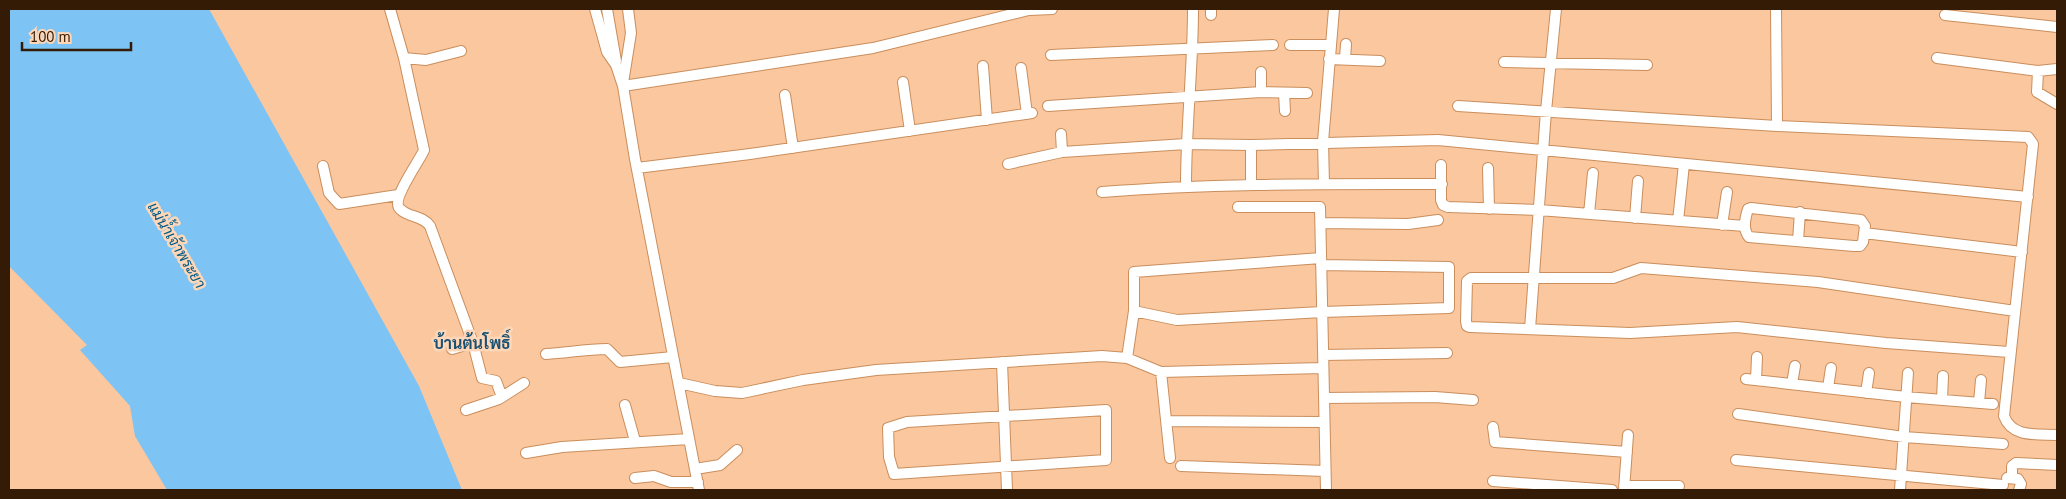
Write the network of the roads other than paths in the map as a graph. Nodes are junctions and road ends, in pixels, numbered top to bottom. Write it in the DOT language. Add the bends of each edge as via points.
graph roads {
  1 [pos="390,9"];
  2 [pos="595,9"];
  3 [pos="607,9"];
  4 [pos="628,9"];
  5 [pos="1052,9"];
  6 [pos="1193,9"];
  7 [pos="1334,9"];
  8 [pos="1556,9"];
  9 [pos="1776,9"];
  10 [pos="999,13"];
  11 [pos="1945,15"];
  12 [pos="2057,26"];
  13 [pos="1346,44"];
  14 [pos="1273,45"];
  15 [pos="1290,45"];
  16 [pos="1330,45"];
  17 [pos="1193,50"];
  18 [pos="461,51"];
  19 [pos="1051,56"];
  20 [pos="404,58"];
  21 [pos="1937,58"];
  22 [pos="1330,59"];
  23 [pos="1345,59"];
  24 [pos="1380,61"];
  25 [pos="1504,62"];
  26 [pos="1551,63"];
  27 [pos="616,65"];
  28 [pos="1648,65"];
  29 [pos="983,66"];
  30 [pos="1021,68"];
  31 [pos="2057,69"];
  32 [pos="2038,71"];
  33 [pos="1261,72"];
  34 [pos="903,82"];
  35 [pos="623,86"];
  36 [pos="1261,92"];
  37 [pos="1284,93"];
  38 [pos="1307,93"];
  39 [pos="785,95"];
  40 [pos="1188,96"];
  41 [pos="2057,104"];
  42 [pos="1048,106"];
  43 [pos="1458,106"];
  44 [pos="1284,111"];
  45 [pos="1546,111"];
  46 [pos="987,120"];
  47 [pos="1777,126"];
  48 [pos="910,131"];
  49 [pos="1061,134"];
  50 [pos="1323,142"];
  51 [pos="1186,144"];
  52 [pos="1251,144"];
  53 [pos="793,148"];
  54 [pos="1544,149"];
  55 [pos="1062,152"];
  56 [pos="1008,164"];
  57 [pos="1684,164"];
  58 [pos="1441,165"];
  59 [pos="323,166"];
  60 [pos="637,168"];
  61 [pos="1488,168"];
  62 [pos="1593,173"];
  63 [pos="1638,181"];
  64 [pos="1251,184"];
  65 [pos="1324,184"];
  66 [pos="1442,184"];
  67 [pos="1186,186"];
  68 [pos="1102,192"];
  69 [pos="1727,192"];
  70 [pos="398,195"];
  71 [pos="2028,197"];
  72 [pos="1238,207"];
  73 [pos="1489,209"];
  74 [pos="1539,210"];
  75 [pos="1800,212"];
  76 [pos="1589,214"];
  77 [pos="1635,218"];
  78 [pos="1438,220"];
  79 [pos="1678,221"];
  80 [pos="1320,224"];
  81 [pos="1722,225"];
  82 [pos="1745,226"];
  83 [pos="1864,233"];
  84 [pos="1798,241"];
  85 [pos="2022,252"];
  86 [pos="1321,261"];
  87 [pos="1533,279"];
  88 [pos="1134,311"];
  89 [pos="2015,311"];
  90 [pos="1322,312"];
  91 [pos="1530,329"];
  92 [pos="473,343"];
  93 [pos="452,349"];
  94 [pos="2009,352"];
  95 [pos="1447,353"];
  96 [pos="546,354"];
  97 [pos="1323,355"];
  98 [pos="673,357"];
  99 [pos="1758,357"];
  100 [pos="1127,358"];
  101 [pos="1002,362"];
  102 [pos="1795,366"];
  103 [pos="1323,368"];
  104 [pos="1831,368"];
  105 [pos="1160,372"];
  106 [pos="1869,373"];
  107 [pos="1908,373"];
  108 [pos="1943,376"];
  109 [pos="1981,380"];
  110 [pos="678,383"];
  111 [pos="524,384"];
  112 [pos="1792,384"];
  113 [pos="1828,388"];
  114 [pos="1866,393"];
  115 [pos="502,397"];
  116 [pos="1324,398"];
  117 [pos="1906,398"];
  118 [pos="1473,400"];
  119 [pos="1942,400"];
  120 [pos="1979,403"];
  121 [pos="1993,404"];
  122 [pos="625,405"];
  123 [pos="466,410"];
  124 [pos="1738,414"];
  125 [pos="1004,417"];
  126 [pos="1166,421"];
  127 [pos="1324,422"];
  128 [pos="1494,427"];
  129 [pos="1628,435"];
  130 [pos="2057,435"];
  131 [pos="1904,436"];
  132 [pos="690,439"];
  133 [pos="635,441"];
  134 [pos="2003,444"];
  135 [pos="737,450"];
  136 [pos="1626,452"];
  137 [pos="526,453"];
  138 [pos="1170,458"];
  139 [pos="1736,460"];
  140 [pos="2057,465"];
  141 [pos="1006,466"];
  142 [pos="1182,466"];
  143 [pos="695,469"];
  144 [pos="1325,471"];
  145 [pos="1901,475"];
  146 [pos="2012,476"];
  147 [pos="635,478"];
  148 [pos="1493,481"];
  149 [pos="699,486"];
  150 [pos="1679,486"];
  151 [pos="1624,488"];
  152 [pos="2003,488"];
  153 [pos="1008,490"];
  154 [pos="1326,490"];
  155 [pos="1612,490"];
  156 [pos="1900,490"];
  157 [pos="2020,490"];
  1 -- 20 [label="street"];
  2 -- 27 [label="street" via="607,52"];
  3 -- 27 [label="street"];
  4 -- 35 [label="street" via="631,33"];
  5 -- 10 [label="street"];
  6 -- 17 [label="street"];
  7 -- 16 [label="street"];
  8 -- 26 [label="street"];
  9 -- 47 [label="street"];
  10 -- 35 [label="street" via="873,48"];
  11 -- 12 [label="street"];
  13 -- 23 [label="street"];
  14 -- 17 [label="street"];
  15 -- 16 [label="street"];
  16 -- 22 [label="street"];
  17 -- 19 [label="street"];
  17 -- 40 [label="street"];
  18 -- 20 [label="street" via="426,60"];
  20 -- 70 [label="street" via="424,150"];
  21 -- 32 [label="street"];
  22 -- 23 [label="street"];
  22 -- 50 [label="street"];
  23 -- 24 [label="street"];
  25 -- 26 [label="street"];
  26 -- 28 [label="street"];
  26 -- 45 [label="street"];
  27 -- 35 [label="street"];
  29 -- 46 [label="street"];
  30 -- 46 [label="street" via="1029,113"];
  31 -- 32 [label="street"];
  32 -- 41 [label="street" via="2037,92"];
  33 -- 36 [label="street"];
  34 -- 48 [label="street"];
  35 -- 60 [label="street"];
  36 -- 37 [label="street"];
  36 -- 40 [label="street"];
  37 -- 38 [label="street"];
  37 -- 44 [label="street"];
  39 -- 53 [label="street"];
  40 -- 42 [label="street"];
  40 -- 51 [label="street"];
  43 -- 45 [label="street"];
  45 -- 47 [label="street"];
  45 -- 54 [label="street"];
  46 -- 48 [label="street"];
  47 -- 71 [label="street" via="2028,137 2033,144"];
  48 -- 53 [label="street"];
  49 -- 55 [label="street"];
  50 -- 52 [label="street"];
  50 -- 54 [label="street" via="1438,140"];
  50 -- 65 [label="street"];
  51 -- 52 [label="street"];
  51 -- 55 [label="street"];
  51 -- 67 [label="street"];
  52 -- 64 [label="street"];
  53 -- 60 [label="street"];
  54 -- 57 [label="street"];
  54 -- 74 [label="street"];
  55 -- 56 [label="street"];
  57 -- 71 [label="street"];
  57 -- 79 [label="street"];
  58 -- 66 [label="street"];
  59 -- 70 [label="street" via="329,194 339,204"];
  60 -- 98 [label="street"];
  61 -- 73 [label="street"];
  62 -- 76 [label="street"];
  63 -- 77 [label="street"];
  64 -- 65 [label="street"];
  64 -- 67 [label="street"];
  65 -- 66 [label="street"];
  66 -- 73 [label="street" via="1443,205"];
  67 -- 68 [label="street"];
  69 -- 81 [label="street"];
  70 -- 92 [label="street" via="401,210 420,217 430,226"];
  71 -- 85 [label="street"];
  72 -- 80 [label="street" via="1320,207"];
  73 -- 74 [label="street"];
  74 -- 76 [label="street"];
  74 -- 87 [label="street"];
  75 -- 82 [label="street" via="1751,208 1748,209"];
  75 -- 83 [label="street" via="1861,220 1865,224"];
  75 -- 84 [label="street"];
  76 -- 77 [label="street"];
  77 -- 79 [label="street"];
  78 -- 80 [label="street" via="1408,224"];
  79 -- 81 [label="street"];
  80 -- 86 [label="street"];
  81 -- 82 [label="street"];
  82 -- 84 [label="street" via="1749,237"];
  83 -- 84 [label="street" via="1860,246"];
  83 -- 85 [label="street"];
  85 -- 89 [label="street"];
  86 -- 88 [label="street" via="1134,272"];
  86 -- 90 [label="street"];
  86 -- 90 [label="street" via="1449,267 1449,308"];
  87 -- 89 [label="street" via="1613,278 1641,268 1818,282"];
  87 -- 91 [label="street"];
  87 -- 91 [label="street" via="1471,278 1467,281 1467,326"];
  88 -- 90 [label="street" via="1178,320"];
  88 -- 100 [label="street"];
  89 -- 94 [label="street"];
  90 -- 97 [label="street"];
  91 -- 94 [label="street" via="1650,332 1737,327"];
  92 -- 93 [label="street"];
  92 -- 115 [label="street" via="482,378 496,380"];
  94 -- 130 [label="street" via="2004,405 2007,424 2017,432"];
  95 -- 97 [label="street"];
  96 -- 98 [label="street" via="567,353 574,349 607,349 620,362"];
  97 -- 103 [label="street"];
  98 -- 110 [label="street"];
  99 -- 112 [label="street" via="1751,379"];
  100 -- 101 [label="street" via="1102,356"];
  100 -- 105 [label="street"];
  101 -- 110 [label="street" via="876,370 742,393"];
  101 -- 125 [label="street"];
  102 -- 112 [label="street"];
  103 -- 105 [label="street"];
  103 -- 116 [label="street"];
  104 -- 113 [label="street"];
  105 -- 126 [label="street"];
  106 -- 114 [label="street"];
  107 -- 117 [label="street"];
  108 -- 119 [label="street"];
  109 -- 120 [label="street"];
  110 -- 132 [label="street"];
  111 -- 115 [label="street"];
  112 -- 113 [label="street"];
  113 -- 114 [label="street"];
  114 -- 117 [label="street"];
  115 -- 123 [label="street"];
  116 -- 118 [label="street"];
  116 -- 127 [label="street"];
  117 -- 119 [label="street"];
  117 -- 131 [label="street"];
  119 -- 120 [label="street"];
  120 -- 121 [label="street"];
  122 -- 133 [label="street"];
  124 -- 131 [label="street"];
  125 -- 141 [label="street"];
  125 -- 141 [label="street" via="1106,410 1106,460"];
  125 -- 141 [label="street" via="907,422 888,428 889,457 894,474"];
  126 -- 127 [label="street"];
  126 -- 138 [label="street"];
  127 -- 144 [label="street"];
  128 -- 136 [label="street" via="1495,442"];
  129 -- 136 [label="street"];
  131 -- 134 [label="street"];
  131 -- 145 [label="street"];
  132 -- 133 [label="street"];
  132 -- 143 [label="street"];
  133 -- 137 [label="street"];
  135 -- 143 [label="street" via="720,466"];
  136 -- 151 [label="street"];
  139 -- 145 [label="street"];
  140 -- 146 [label="street" via="2016,463 2012,466"];
  141 -- 153 [label="street"];
  142 -- 144 [label="street"];
  143 -- 149 [label="street"];
  144 -- 154 [label="street"];
  145 -- 152 [label="street"];
  145 -- 156 [label="street"];
  146 -- 152 [label="street" via="2006,478"];
  146 -- 157 [label="street" via="2019,481"];
  147 -- 149 [label="street" via="654,476"];
  148 -- 155 [label="street"];
  150 -- 151 [label="street"];
}
